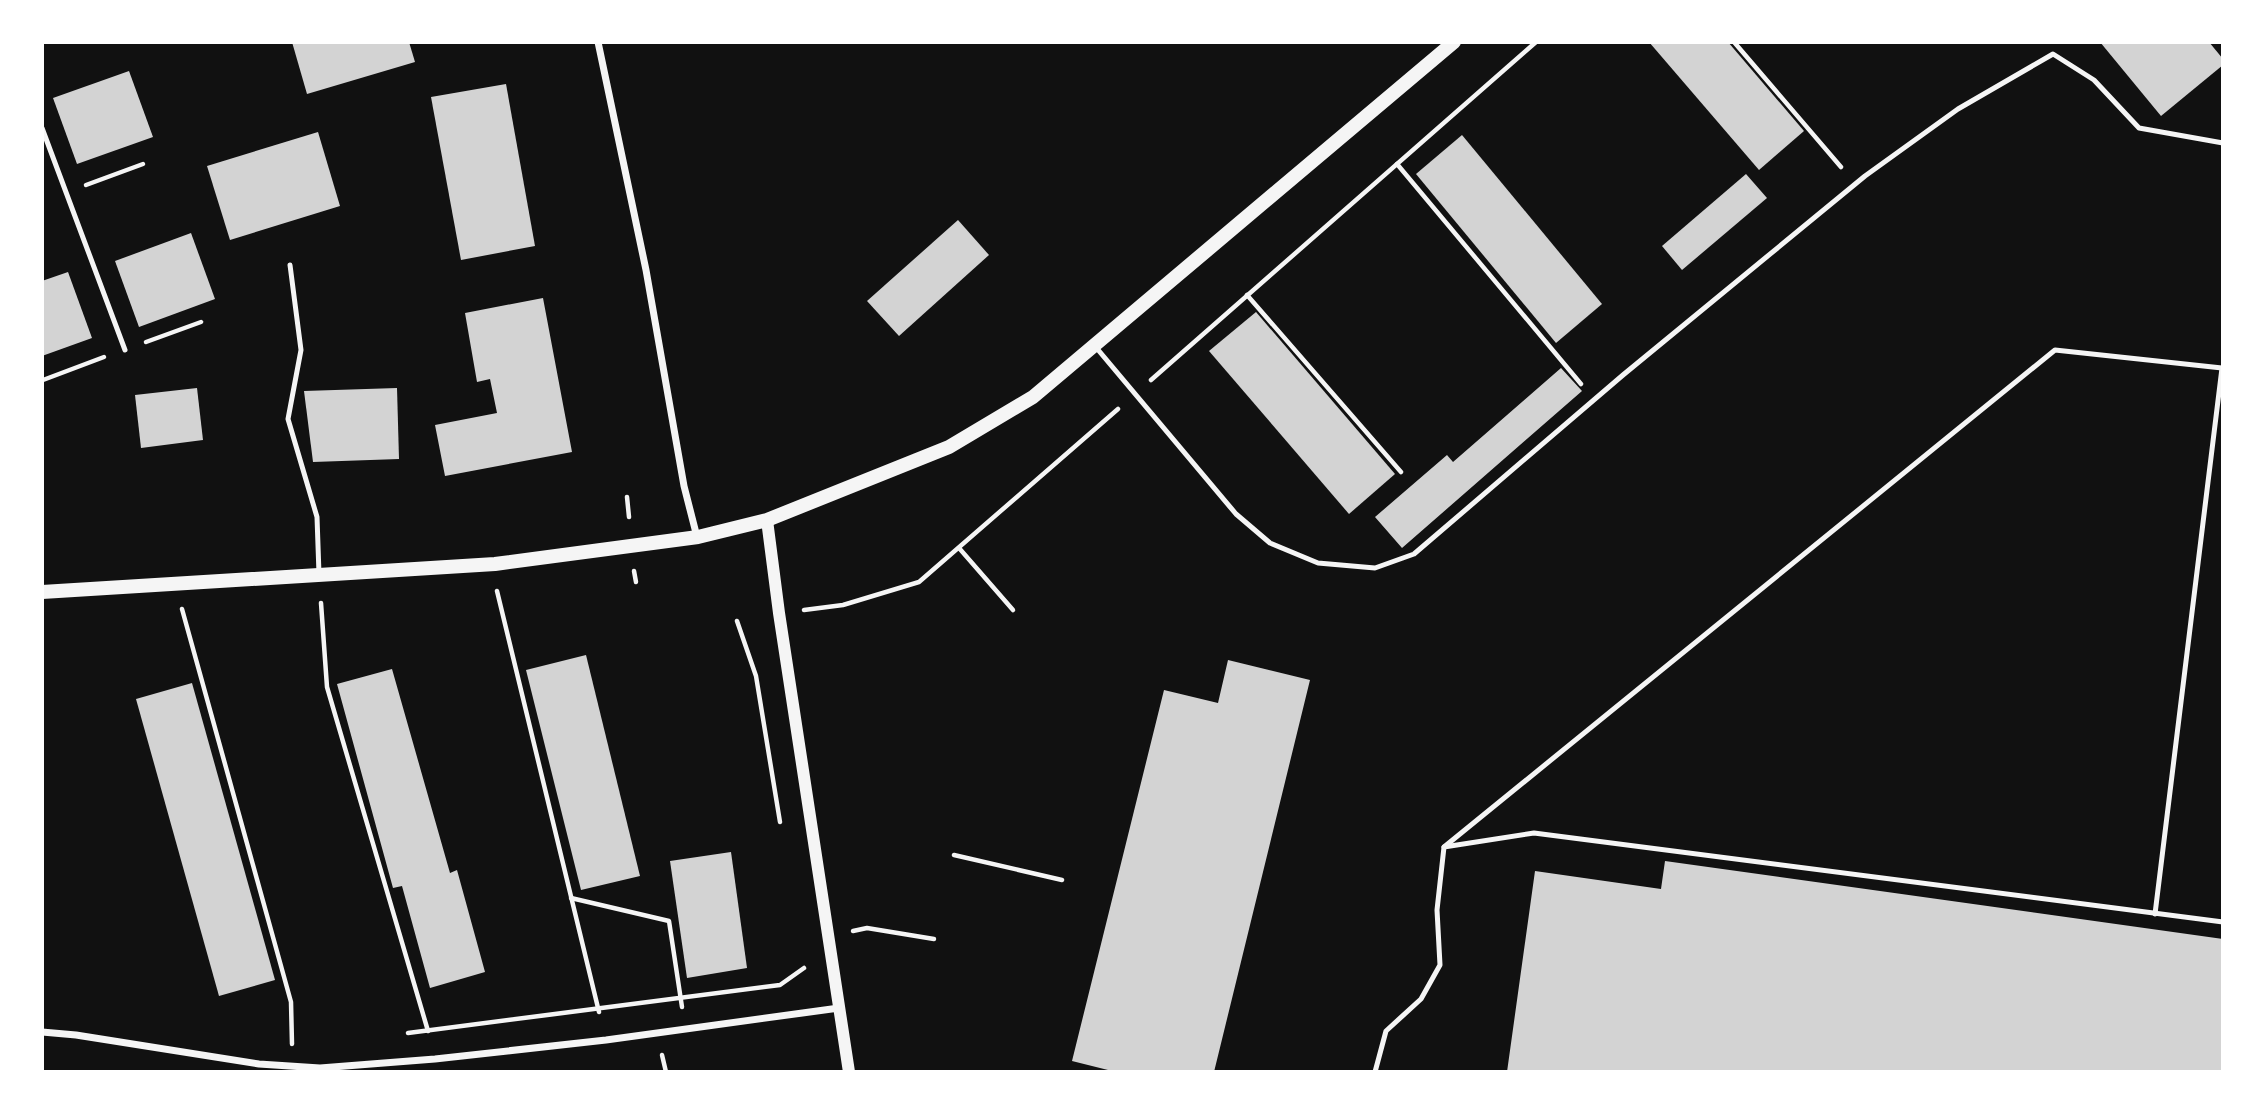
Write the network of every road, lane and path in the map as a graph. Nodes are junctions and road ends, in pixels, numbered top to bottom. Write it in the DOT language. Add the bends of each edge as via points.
graph roads {
  1 [pos="598,42"];
  2 [pos="1454,42"];
  3 [pos="1536,42"];
  4 [pos="1734,42"];
  5 [pos="42,128"];
  6 [pos="2223,143"];
  7 [pos="143,164"];
  8 [pos="1397,164"];
  9 [pos="1856,184"];
  10 [pos="67,191"];
  11 [pos="290,265"];
  12 [pos="1247,295"];
  13 [pos="1094,345"];
  14 [pos="125,350"];
  15 [pos="1135,394"];
  16 [pos="1595,400"];
  17 [pos="1401,472"];
  18 [pos="766,520"];
  19 [pos="698,537"];
  20 [pos="959,548"];
  21 [pos="495,564"];
  22 [pos="319,576"];
  23 [pos="176,584"];
  24 [pos="42,592"];
  25 [pos="1013,610"];
  26 [pos="779,613"];
  27 [pos="737,621"];
  28 [pos="782,835"];
  29 [pos="1444,847"];
  30 [pos="954,855"];
  31 [pos="1062,880"];
  32 [pos="571,898"];
  33 [pos="2155,914"];
  34 [pos="2223,922"];
  35 [pos="829,936"];
  36 [pos="934,939"];
  37 [pos="802,955"];
  38 [pos="804,968"];
  39 [pos="681,998"];
  40 [pos="840,1008"];
  41 [pos="598,1010"];
  42 [pos="811,1013"];
  43 [pos="686,1030"];
  44 [pos="428,1031"];
  45 [pos="42,1032"];
  46 [pos="400,1034"];
  47 [pos="606,1040"];
  48 [pos="281,1042"];
  49 [pos="292,1042"];
  50 [pos="304,1043"];
  51 [pos="435,1059"];
  52 [pos="293,1067"];
  53 [pos="849,1072"];
  54 [pos="1375,1072"];
  1 -- 19 [label="street" via="646,270 684,486"];
  2 -- 13 [label="main road"];
  3 -- 8 [label="path"];
  4 -- 9 [label="path"];
  5 -- 10 [label="lane"];
  6 -- 9 [label="lane" via="2139,128 2094,80 2053,54 1958,109"];
  7 -- 10 [label="path"];
  8 -- 12 [label="path"];
  8 -- 16 [label="path"];
  9 -- 16 [label="lane"];
  10 -- 14 [label="lane"];
  11 -- 22 [label="lane" via="301,350 288,419 317,517"];
  12 -- 15 [label="path"];
  12 -- 17 [label="path"];
  13 -- 15 [label="lane"];
  13 -- 18 [label="main road" via="1033,397 949,447"];
  15 -- 16 [label="lane" via="1236,514 1270,543 1318,563 1375,568 1414,554"];
  15 -- 20 [label="path"];
  18 -- 19 [label="main road"];
  18 -- 26 [label="street"];
  19 -- 21 [label="main road"];
  20 -- 25 [label="path"];
  20 -- 26 [label="path" via="919,582 843,605"];
  21 -- 22 [label="main road"];
  21 -- 32 [label="path"];
  22 -- 23 [label="main road"];
  22 -- 44 [label="path" via="327,687"];
  23 -- 24 [label="main road"];
  23 -- 49 [label="path" via="291,1002"];
  26 -- 35 [label="street"];
  27 -- 28 [label="path" via="757,676"];
  29 -- 33 [label="lane" via="1534,833"];
  29 -- 33 [label="lane" via="2055,350 2222,368"];
  29 -- 54 [label="lane" via="1437,910 1440,965 1421,999 1386,1031"];
  30 -- 31 [label="path"];
  32 -- 39 [label="path" via="669,921"];
  32 -- 41 [label="path"];
  33 -- 34 [label="lane"];
  35 -- 36 [label="path" via="867,928"];
  35 -- 40 [label="street"];
  37 -- 38 [label="path"];
  38 -- 39 [label="path" via="780,985"];
  38 -- 42 [label="path"];
  39 -- 41 [label="path"];
  39 -- 43 [label="path"];
  40 -- 42 [label="street"];
  40 -- 53 [label="street"];
  41 -- 44 [label="path"];
  41 -- 47 [label="path"];
  42 -- 43 [label="street"];
  43 -- 47 [label="street"];
  44 -- 46 [label="path"];
  44 -- 51 [label="path"];
  45 -- 52 [label="street"];
  47 -- 51 [label="street"];
  48 -- 49 [label="path"];
  49 -- 50 [label="path"];
  49 -- 52 [label="path"];
  51 -- 52 [label="street"];
}
